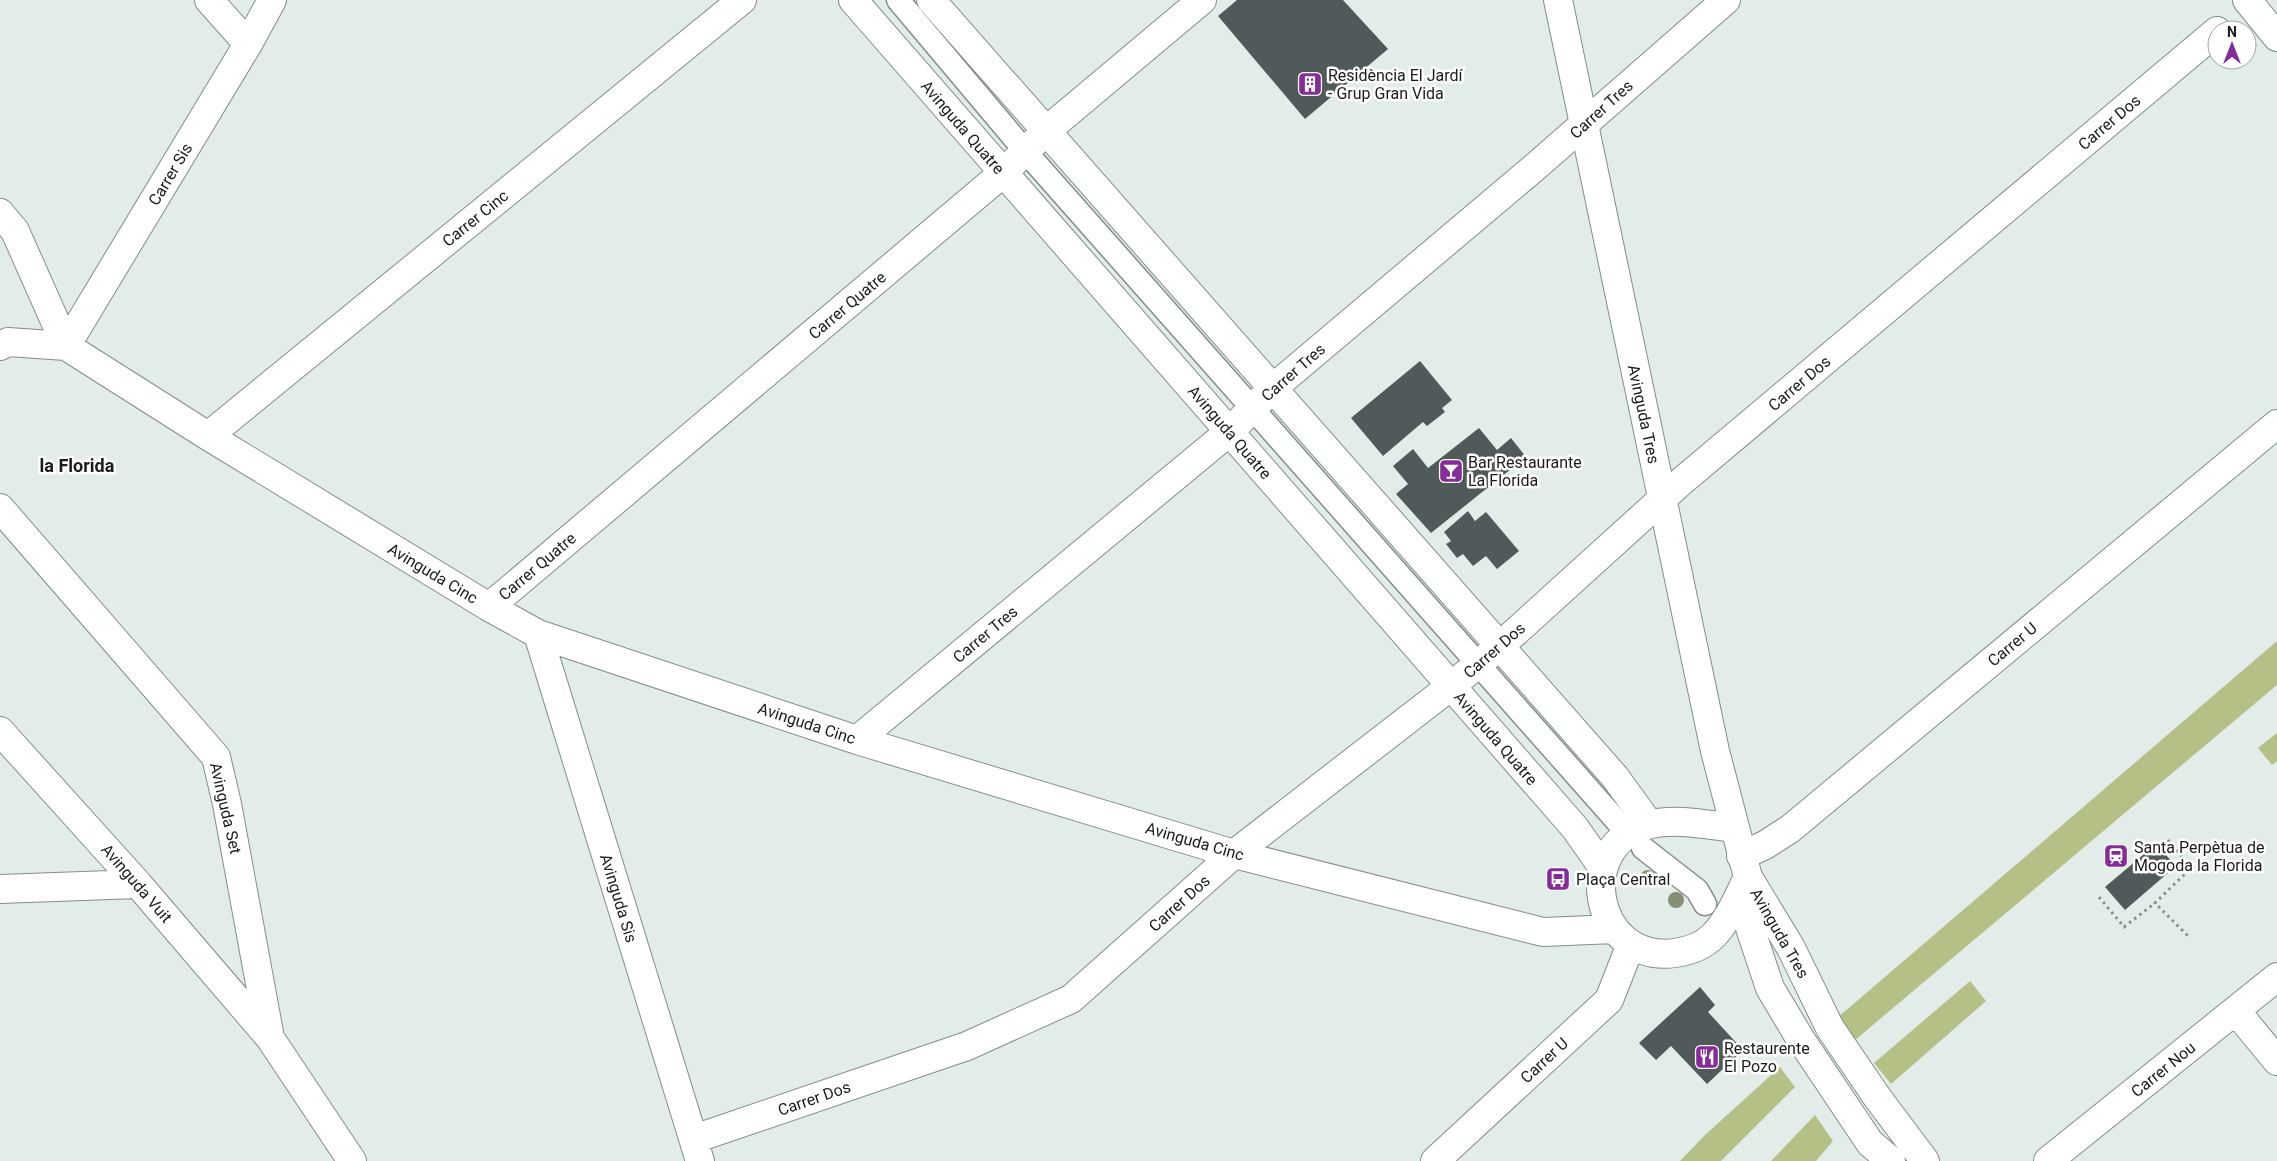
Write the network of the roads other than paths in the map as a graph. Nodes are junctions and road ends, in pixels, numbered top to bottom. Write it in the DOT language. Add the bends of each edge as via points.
graph roads {
  1 [pos="209,0"];
  2 [pos="272,0"];
  3 [pos="742,0"];
  4 [pos="852,0"];
  5 [pos="898,0"];
  6 [pos="931,0"];
  7 [pos="1202,0"];
  8 [pos="1558,0"];
  9 [pos="1726,0"];
  10 [pos="2250,1"];
  11 [pos="2229,20"];
  12 [pos="2277,36"];
  13 [pos="2207,39"];
  14 [pos="248,44"];
  15 [pos="1583,124"];
  16 [pos="1046,131"];
  17 [pos="1025,151"];
  18 [pos="1003,173"];
  19 [pos="0,213"];
  20 [pos="0,346"];
  21 [pos="66,346"];
  22 [pos="1273,388"];
  23 [pos="1252,410"];
  24 [pos="2277,424"];
  25 [pos="1229,432"];
  26 [pos="208,436"];
  27 [pos="1662,499"];
  28 [pos="0,508"];
  29 [pos="489,607"];
  30 [pos="538,634"];
  31 [pos="1500,646"];
  32 [pos="1478,664"];
  33 [pos="1451,686"];
  34 [pos="0,731"];
  35 [pos="857,740"];
  36 [pos="1622,827"];
  37 [pos="1734,828"];
  38 [pos="1646,836"];
  39 [pos="1234,854"];
  40 [pos="1744,867"];
  41 [pos="1603,868"];
  42 [pos="138,884"];
  43 [pos="0,889"];
  44 [pos="1705,904"];
  45 [pos="1623,937"];
  46 [pos="2277,977"];
  47 [pos="2236,1011"];
  48 [pos="270,1038"];
  49 [pos="2277,1061"];
  50 [pos="697,1150"];
  51 [pos="352,1161"];
  52 [pos="1434,1161"];
  53 [pos="1891,1161"];
  54 [pos="1925,1161"];
  55 [pos="2048,1161"];
  1 -- 14 [label="street"];
  2 -- 14 [label="street, Carrer Sis"];
  3 -- 26 [label="street, Carrer Cinc"];
  4 -- 18 [label="street, Avinguda Quatre"];
  5 -- 17 [label="street, Avinguda Quatre"];
  6 -- 16 [label="street"];
  7 -- 16 [label="street, Carrer Quatre"];
  8 -- 15 [label="street, Avinguda Tres"];
  9 -- 15 [label="street, Carrer Tres"];
  10 -- 11 [label="street, Carrer Dos"];
  10 -- 12 [label="street"];
  13 -- 27 [label="street, Carrer Dos"];
  14 -- 21 [label="street, Carrer Sis"];
  15 -- 22 [label="street, Carrer Tres"];
  15 -- 27 [label="street, Avinguda Tres"];
  16 -- 17 [label="street, Carrer Quatre"];
  16 -- 22 [label="street"];
  17 -- 18 [label="street, Carrer Quatre"];
  17 -- 23 [label="street, Avinguda Quatre"];
  18 -- 25 [label="street, Avinguda Quatre"];
  18 -- 29 [label="street, Carrer Quatre"];
  19 -- 21 [label="street" via="15,231"];
  20 -- 21 [label="street" via="8,342"];
  21 -- 26 [label="street, Avinguda Cinc"];
  22 -- 23 [label="street, Carrer Tres"];
  22 -- 31 [label="street"];
  23 -- 25 [label="street, Carrer Tres"];
  23 -- 32 [label="street, Avinguda Quatre"];
  24 -- 40 [label="street, Carrer U" via="1790,829 1765,845"];
  25 -- 33 [label="street, Avinguda Quatre"];
  25 -- 35 [label="street, Carrer Tres"];
  26 -- 29 [label="street, Avinguda Cinc"];
  27 -- 31 [label="street, Carrer Dos"];
  27 -- 37 [label="street, Avinguda Tres"];
  28 -- 48 [label="street, Avinguda Set" via="216,757 228,804"];
  29 -- 30 [label="street, Avinguda Cinc"];
  30 -- 35 [label="street, Avinguda Cinc"];
  30 -- 50 [label="street, Avinguda Sis"];
  31 -- 32 [label="street, Carrer Dos"];
  31 -- 38 [label="street" via="1625,789"];
  32 -- 33 [label="street, Carrer Dos"];
  32 -- 36 [label="street, Avinguda Quatre"];
  33 -- 39 [label="street, Carrer Dos"];
  33 -- 41 [label="street, Avinguda Quatre" via="1575,828"];
  34 -- 42 [label="street, Avinguda Vuit"];
  35 -- 39 [label="street, Avinguda Cinc"];
  37 -- 38 [label="street" via="1672,822"];
  37 -- 40 [label="street"];
  38 -- 41 [label="street" via="1628,834 1610,852"];
  38 -- 44 [label="street" via="1697,890"];
  39 -- 45 [label="street, Avinguda Cinc" via="1543,932"];
  39 -- 50 [label="street, Carrer Dos" via="1071,999 967,1046"];
  40 -- 45 [label="street" via="1720,928 1695,948 1656,954"];
  40 -- 53 [label="street, Avinguda Tres" via="1750,928 1770,988 1870,1143"];
  40 -- 54 [label="street, Avinguda Tres" via="1791,948 1830,1028"];
  41 -- 45 [label="street" via="1601,900 1608,920"];
  42 -- 43 [label="street"];
  42 -- 48 [label="street, Avinguda Vuit"];
  45 -- 52 [label="street, Carrer U" via="1609,1000"];
  46 -- 47 [label="street, Carrer Nou"];
  47 -- 49 [label="street"];
  47 -- 55 [label="street, Carrer Nou"];
  48 -- 51 [label="street, Avinguda Set"];
}
